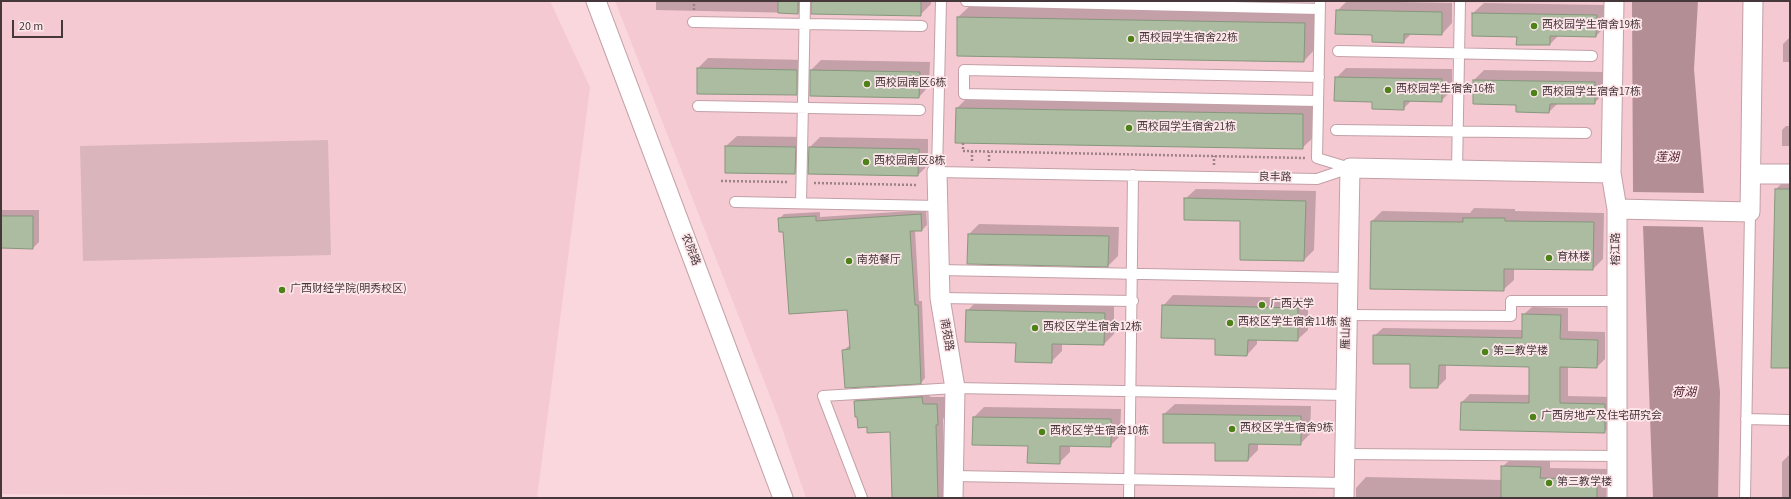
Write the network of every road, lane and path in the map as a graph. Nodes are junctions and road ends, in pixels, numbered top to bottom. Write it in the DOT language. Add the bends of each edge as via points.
graph roads {
  1 [pos="596,1"];
  2 [pos="805,1"];
  3 [pos="940,1"];
  4 [pos="966,1"];
  5 [pos="1460,1"];
  6 [pos="1614,1"];
  7 [pos="1753,1"];
  8 [pos="1320,5"];
  9 [pos="694,22"];
  10 [pos="805,24"];
  11 [pos="922,26"];
  12 [pos="1338,51"];
  13 [pos="1459,52"];
  14 [pos="1592,56"];
  15 [pos="1319,76"];
  16 [pos="1318,101"];
  17 [pos="698,106"];
  18 [pos="803,108"];
  19 [pos="920,110"];
  20 [pos="1336,130"];
  21 [pos="1458,131"];
  22 [pos="1586,133"];
  23 [pos="963,143"];
  24 [pos="1317,158"];
  25 [pos="1350,168"];
  26 [pos="1457,170"];
  27 [pos="937,172"];
  28 [pos="1611,173"];
  29 [pos="1751,174"];
  30 [pos="1790,174"];
  31 [pos="1134,175"];
  32 [pos="721,181"];
  33 [pos="802,183"];
  34 [pos="917,185"];
  35 [pos="735,202"];
  36 [pos="801,203"];
  37 [pos="938,206"];
  38 [pos="1616,209"];
  39 [pos="1750,212"];
  40 [pos="940,270"];
  41 [pos="1133,274"];
  42 [pos="1348,278"];
  43 [pos="940,298"];
  44 [pos="1617,301"];
  45 [pos="1133,302"];
  46 [pos="1347,315"];
  47 [pos="955,388"];
  48 [pos="1131,391"];
  49 [pos="1346,395"];
  50 [pos="1746,419"];
  51 [pos="1790,420"];
  52 [pos="1345,454"];
  53 [pos="1617,456"];
  54 [pos="954,476"];
  55 [pos="1129,479"];
  56 [pos="1344,490"];
  57 [pos="783,498"];
  58 [pos="862,498"];
  59 [pos="953,498"];
  60 [pos="1129,498"];
  61 [pos="1617,498"];
  62 [pos="1745,498"];
  1 -- 57 [label="street, 农院路"];
  2 -- 10 [label="lane"];
  3 -- 27 [label="lane"];
  4 -- 8 [label="lane"];
  5 -- 13 [label="lane"];
  6 -- 28 [label="street, 榕江路"];
  7 -- 29 [label="street"];
  8 -- 15 [label="lane"];
  9 -- 10 [label="lane"];
  10 -- 11 [label="lane"];
  10 -- 18 [label="lane"];
  12 -- 13 [label="lane"];
  13 -- 14 [label="lane"];
  13 -- 21 [label="lane"];
  15 -- 16 [label="lane"];
  15 -- 16 [label="lane" via="964,70 964,94"];
  16 -- 24 [label="lane"];
  17 -- 18 [label="lane"];
  18 -- 19 [label="lane"];
  18 -- 33 [label="lane"];
  20 -- 21 [label="lane"];
  21 -- 22 [label="lane"];
  21 -- 26 [label="lane"];
  23 -- 24 [label="path" via="963,151"];
  24 -- 25 [label="lane"];
  25 -- 26 [label="street, 良丰路"];
  25 -- 31 [label="lane, 良丰路" via="1317,179"];
  25 -- 42 [label="street, 雁山路"];
  26 -- 28 [label="street, 良丰路"];
  27 -- 31 [label="lane, 良丰路"];
  27 -- 37 [label="street, 南苑路"];
  28 -- 38 [label="street, 榕江路"];
  29 -- 30 [label="street"];
  29 -- 39 [label="street"];
  31 -- 41 [label="lane"];
  32 -- 33 [label="path"];
  33 -- 34 [label="path"];
  33 -- 36 [label="lane"];
  35 -- 36 [label="lane"];
  36 -- 37 [label="lane"];
  37 -- 40 [label="street, 南苑路"];
  38 -- 39 [label="street"];
  38 -- 44 [label="street, 榕江路"];
  39 -- 50 [label="lane"];
  40 -- 41 [label="lane"];
  40 -- 43 [label="street, 南苑路"];
  41 -- 42 [label="lane"];
  41 -- 45 [label="lane"];
  42 -- 46 [label="street, 雁山路"];
  43 -- 45 [label="lane"];
  43 -- 47 [label="street, 南苑路"];
  44 -- 46 [label="lane" via="1511,301 1511,316"];
  44 -- 53 [label="street, 榕江路"];
  45 -- 48 [label="lane"];
  46 -- 49 [label="street, 雁山路"];
  47 -- 48 [label="lane"];
  47 -- 54 [label="street, 南苑路"];
  47 -- 58 [label="lane" via="823,396"];
  48 -- 49 [label="lane"];
  48 -- 55 [label="lane"];
  49 -- 52 [label="street, 雁山路"];
  50 -- 51 [label="lane"];
  50 -- 62 [label="lane"];
  52 -- 53 [label="lane"];
  52 -- 56 [label="street, 雁山路"];
  53 -- 61 [label="street, 榕江路"];
  54 -- 55 [label="lane"];
  54 -- 59 [label="street, 南苑路"];
  55 -- 56 [label="lane"];
  55 -- 60 [label="lane"];
}
